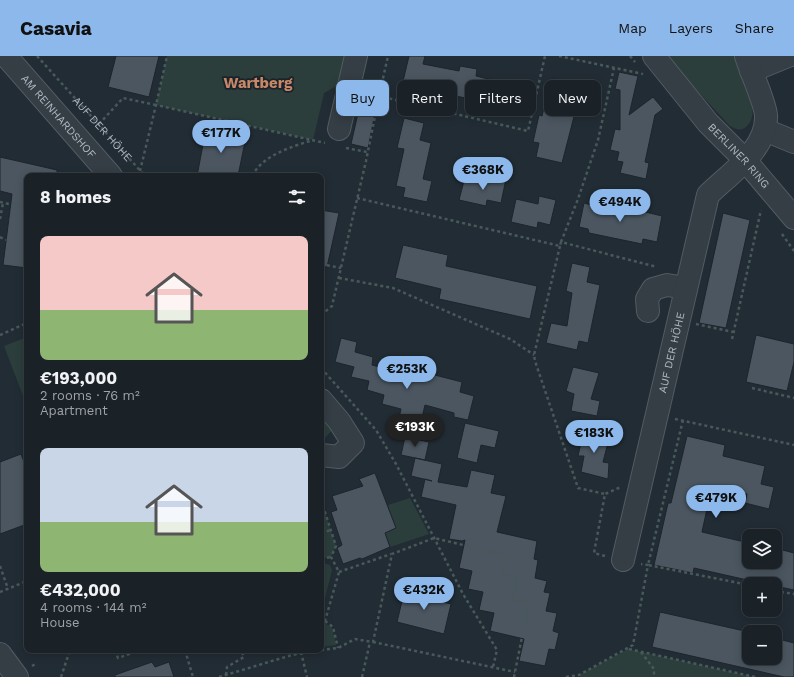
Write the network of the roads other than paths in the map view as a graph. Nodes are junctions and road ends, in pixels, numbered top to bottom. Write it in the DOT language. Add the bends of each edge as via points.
graph roads {
  1 [pos="6,56"];
  2 [pos="356,56"];
  3 [pos="788,56"];
  4 [pos="748,64"];
  5 [pos="650,66"];
  6 [pos="338,129"];
  7 [pos="765,130"];
  8 [pos="794,142"];
  9 [pos="744,159"];
  10 [pos="108,173"];
  11 [pos="786,224"];
  12 [pos="681,287"];
  13 [pos="648,311"];
  14 [pos="324,404"];
  15 [pos="324,455"];
  16 [pos="622,560"];
  17 [pos="0,654"];
  18 [pos="17,677"];
  1 -- 10 [label="street, AM REINHARDSHOF"];
  2 -- 6 [label="street"];
  3 -- 4 [label="street"];
  4 -- 7 [label="street" via="766,114"];
  5 -- 9 [label="street, BERLINER RING"];
  7 -- 8 [label="street"];
  7 -- 9 [label="street, AUF DER HÖHE" via="752,152"];
  9 -- 11 [label="street, BERLINER RING"];
  9 -- 12 [label="street, AUF DER HÖHE" via="708,195"];
  12 -- 13 [label="street" via="667,285 653,289 647,299"];
  12 -- 16 [label="street, AUF DER HÖHE"];
  14 -- 15 [label="street" via="354,443 339,457"];
  17 -- 18 [label="street"];
}
